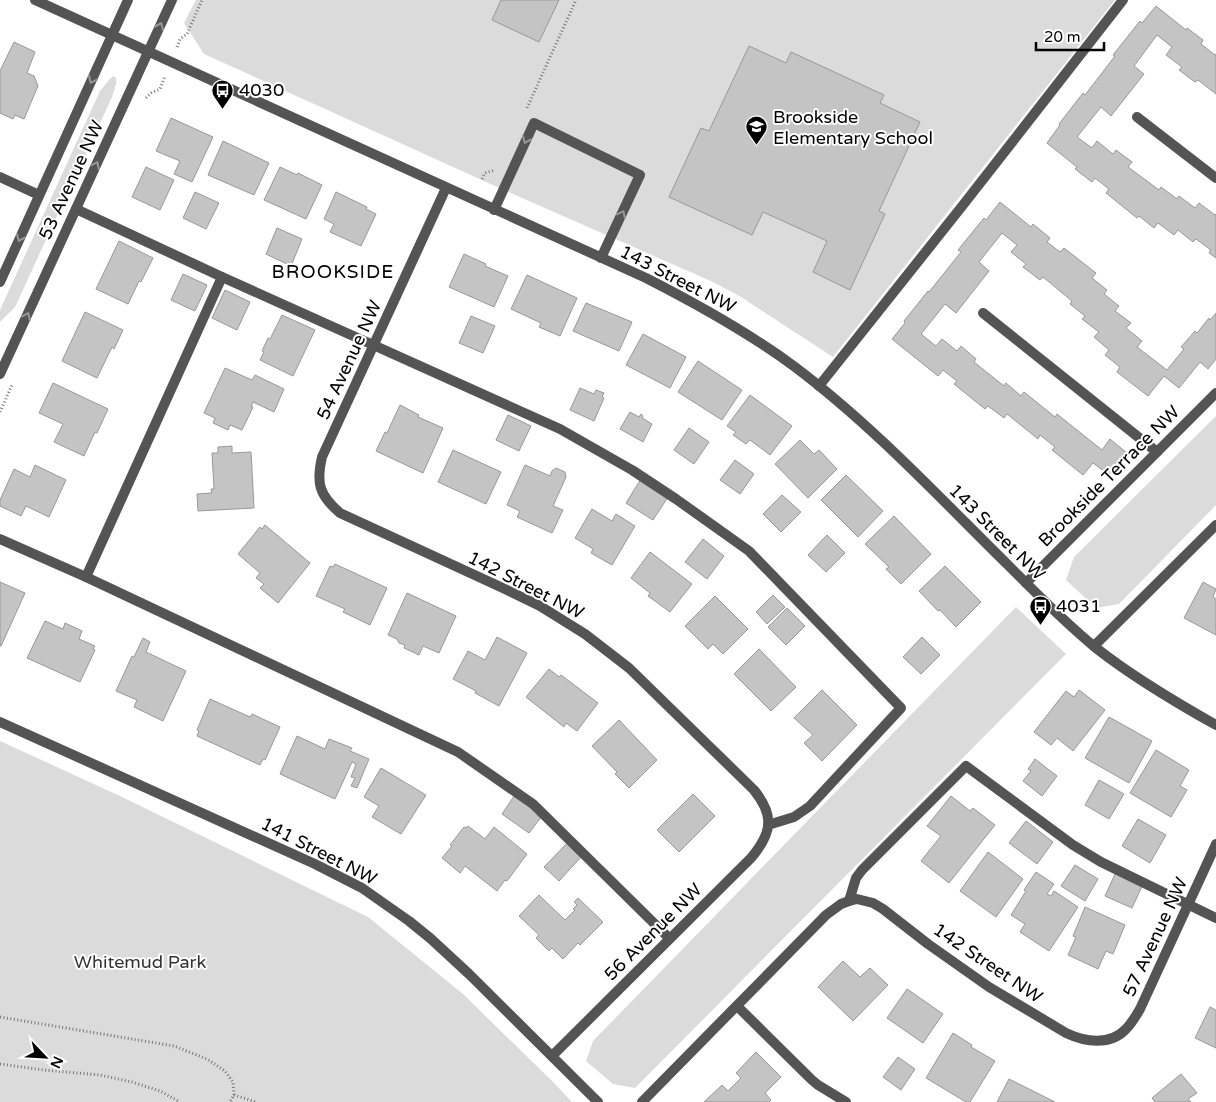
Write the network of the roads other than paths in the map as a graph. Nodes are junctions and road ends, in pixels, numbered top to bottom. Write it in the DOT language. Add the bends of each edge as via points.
graph roads {
  1 [pos="35,0"];
  2 [pos="128,0"];
  3 [pos="172,0"];
  4 [pos="1122,0"];
  5 [pos="112,36"];
  6 [pos="149,52"];
  7 [pos="1137,117"];
  8 [pos="0,177"];
  9 [pos="1216,178"];
  10 [pos="446,188"];
  11 [pos="39,195"];
  12 [pos="76,210"];
  13 [pos="494,210"];
  14 [pos="601,258"];
  15 [pos="222,277"];
  16 [pos="0,282"];
  17 [pos="983,313"];
  18 [pos="374,345"];
  19 [pos="3,359"];
  20 [pos="0,374"];
  21 [pos="819,386"];
  22 [pos="1216,393"];
  23 [pos="1157,452"];
  24 [pos="322,493"];
  25 [pos="1216,525"];
  26 [pos="0,538"];
  27 [pos="86,577"];
  28 [pos="1026,583"];
  29 [pos="1094,646"];
  30 [pos="0,722"];
  31 [pos="1216,726"];
  32 [pos="768,825"];
  33 [pos="1216,844"];
  34 [pos="849,901"];
  35 [pos="1188,905"];
  36 [pos="1216,918"];
  37 [pos="669,938"];
  38 [pos="737,1006"];
  39 [pos="1114,1038"];
  40 [pos="552,1056"];
  41 [pos="598,1102"];
  42 [pos="642,1102"];
  43 [pos="846,1102"];
  1 -- 5 [label="street, 143 Street NW"];
  2 -- 5 [label="street, 53 Avenue NW"];
  6 -- 3 [label="street, 53 Avenue NW, one-way"];
  4 -- 21 [label="street"];
  5 -- 6 [label="street, 143 Street NW"];
  5 -- 11 [label="street, 53 Avenue NW, one-way"];
  6 -- 10 [label="street, 143 Street NW"];
  12 -- 6 [label="street, 53 Avenue NW, one-way"];
  7 -- 9 [label="street"];
  8 -- 11 [label="street"];
  10 -- 13 [label="street, 143 Street NW"];
  10 -- 18 [label="street, 54 Avenue NW"];
  11 -- 16 [label="street, 53 Avenue NW, one-way"];
  12 -- 15 [label="street"];
  19 -- 12 [label="street, 53 Avenue NW, one-way"];
  13 -- 14 [label="street, 143 Street NW"];
  14 -- 13 [label="street, one-way" via="640,175 534,123"];
  14 -- 21 [label="street, 143 Street NW" via="730,323"];
  15 -- 18 [label="street"];
  15 -- 27 [label="street"];
  17 -- 23 [label="street"];
  18 -- 24 [label="street, 54 Avenue NW" via="322,456 318,471"];
  18 -- 32 [label="street" via="560,429 676,499 749,551 901,708 810,806 794,817"];
  19 -- 20 [label="street, 53 Avenue NW"];
  21 -- 28 [label="street, 143 Street NW" via="888,447"];
  22 -- 23 [label="street, Brookside Terrace NW"];
  23 -- 28 [label="street, Brookside Terrace NW"];
  24 -- 32 [label="street, 142 Street NW" via="340,513 540,606 608,650 754,790 764,805"];
  25 -- 29 [label="street"];
  26 -- 27 [label="street"];
  27 -- 37 [label="street" via="458,752 533,804"];
  28 -- 29 [label="street, 143 Street NW"];
  29 -- 31 [label="street, 143 Street NW" via="1150,686"];
  30 -- 40 [label="street, 141 Street NW" via="362,888 409,921 450,956"];
  32 -- 37 [label="street, 56 Avenue NW" via="763,843 751,858"];
  33 -- 35 [label="street, 57 Avenue NW"];
  34 -- 35 [label="street" via="862,870 966,766 1073,845"];
  34 -- 38 [label="street" via="826,915"];
  34 -- 39 [label="street, 142 Street NW" via="866,901 883,909 989,987 1066,1034 1096,1041"];
  35 -- 36 [label="street"];
  35 -- 39 [label="street, 57 Avenue NW" via="1140,1009 1125,1030"];
  37 -- 40 [label="street, 56 Avenue NW"];
  38 -- 42 [label="street"];
  38 -- 43 [label="street" via="812,1080"];
  40 -- 41 [label="street, 141 Street NW"];
}
